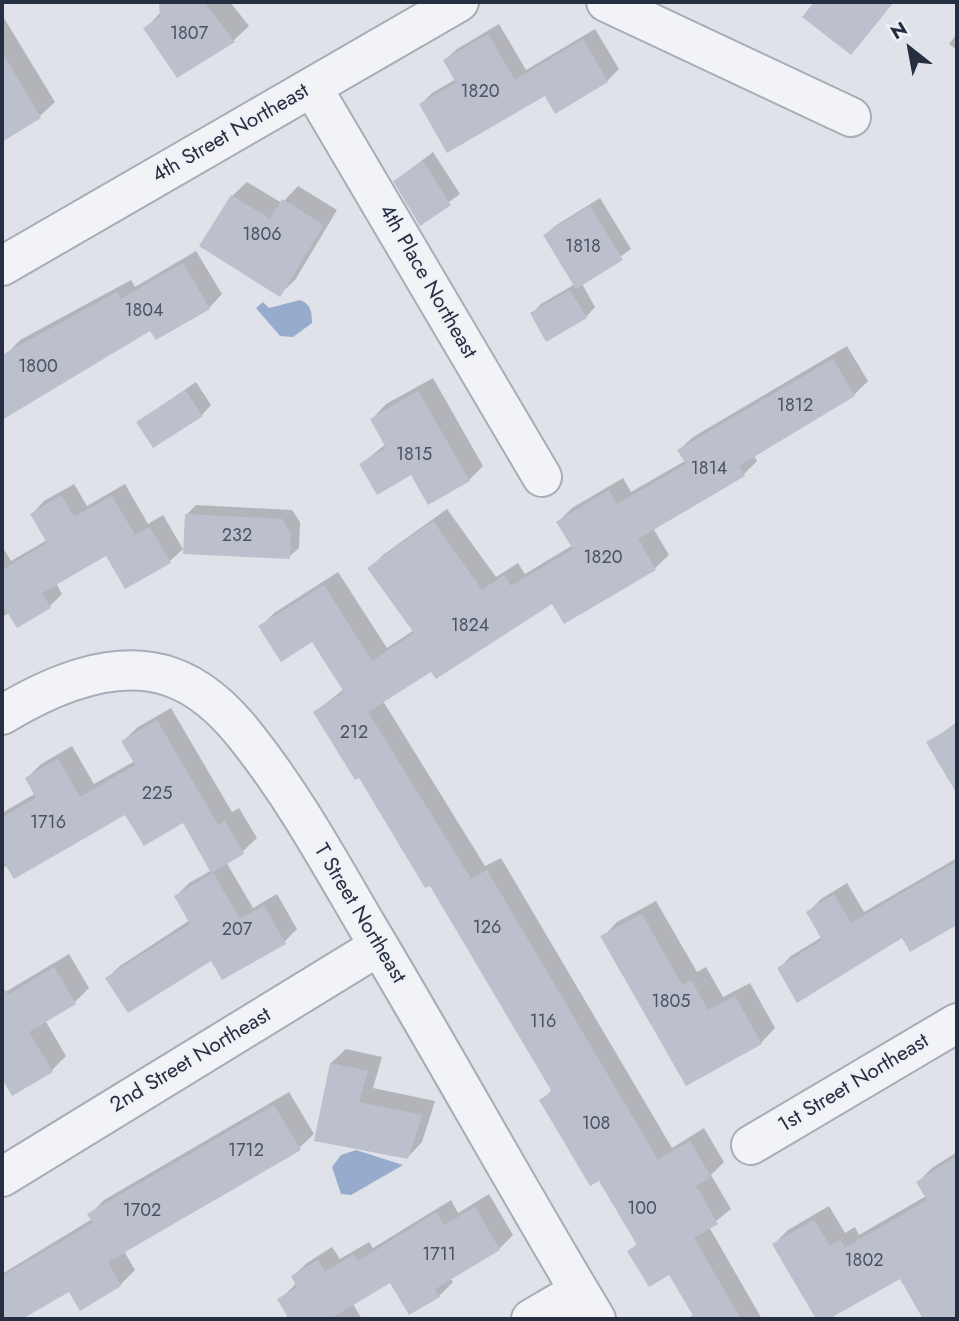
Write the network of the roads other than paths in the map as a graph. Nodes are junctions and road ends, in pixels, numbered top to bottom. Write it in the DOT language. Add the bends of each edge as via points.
graph roads {
  1 [pos="459,2"];
  2 [pos="606,2"];
  3 [pos="312,87"];
  4 [pos="851,117"];
  5 [pos="2,266"];
  6 [pos="541,477"];
  7 [pos="9,711"];
  8 [pos="379,946"];
  9 [pos="957,1023"];
  10 [pos="751,1145"];
  11 [pos="2,1177"];
  12 [pos="587,1305"];
  13 [pos="531,1319"];
  1 -- 3 [label="street, 4th Street Northeast"];
  2 -- 4 [label="street"];
  3 -- 5 [label="street, 4th Street Northeast"];
  3 -- 6 [label="street, 4th Place Northeast"];
  7 -- 8 [label="street, T Street Northeast" via="78,680 118,669 146,670 197,689 248,738 281,784"];
  8 -- 11 [label="street, 2nd Street Northeast"];
  8 -- 12 [label="street, T Street Northeast"];
  9 -- 10 [label="street, 1st Street Northeast"];
  12 -- 13 [label="street"];
}
